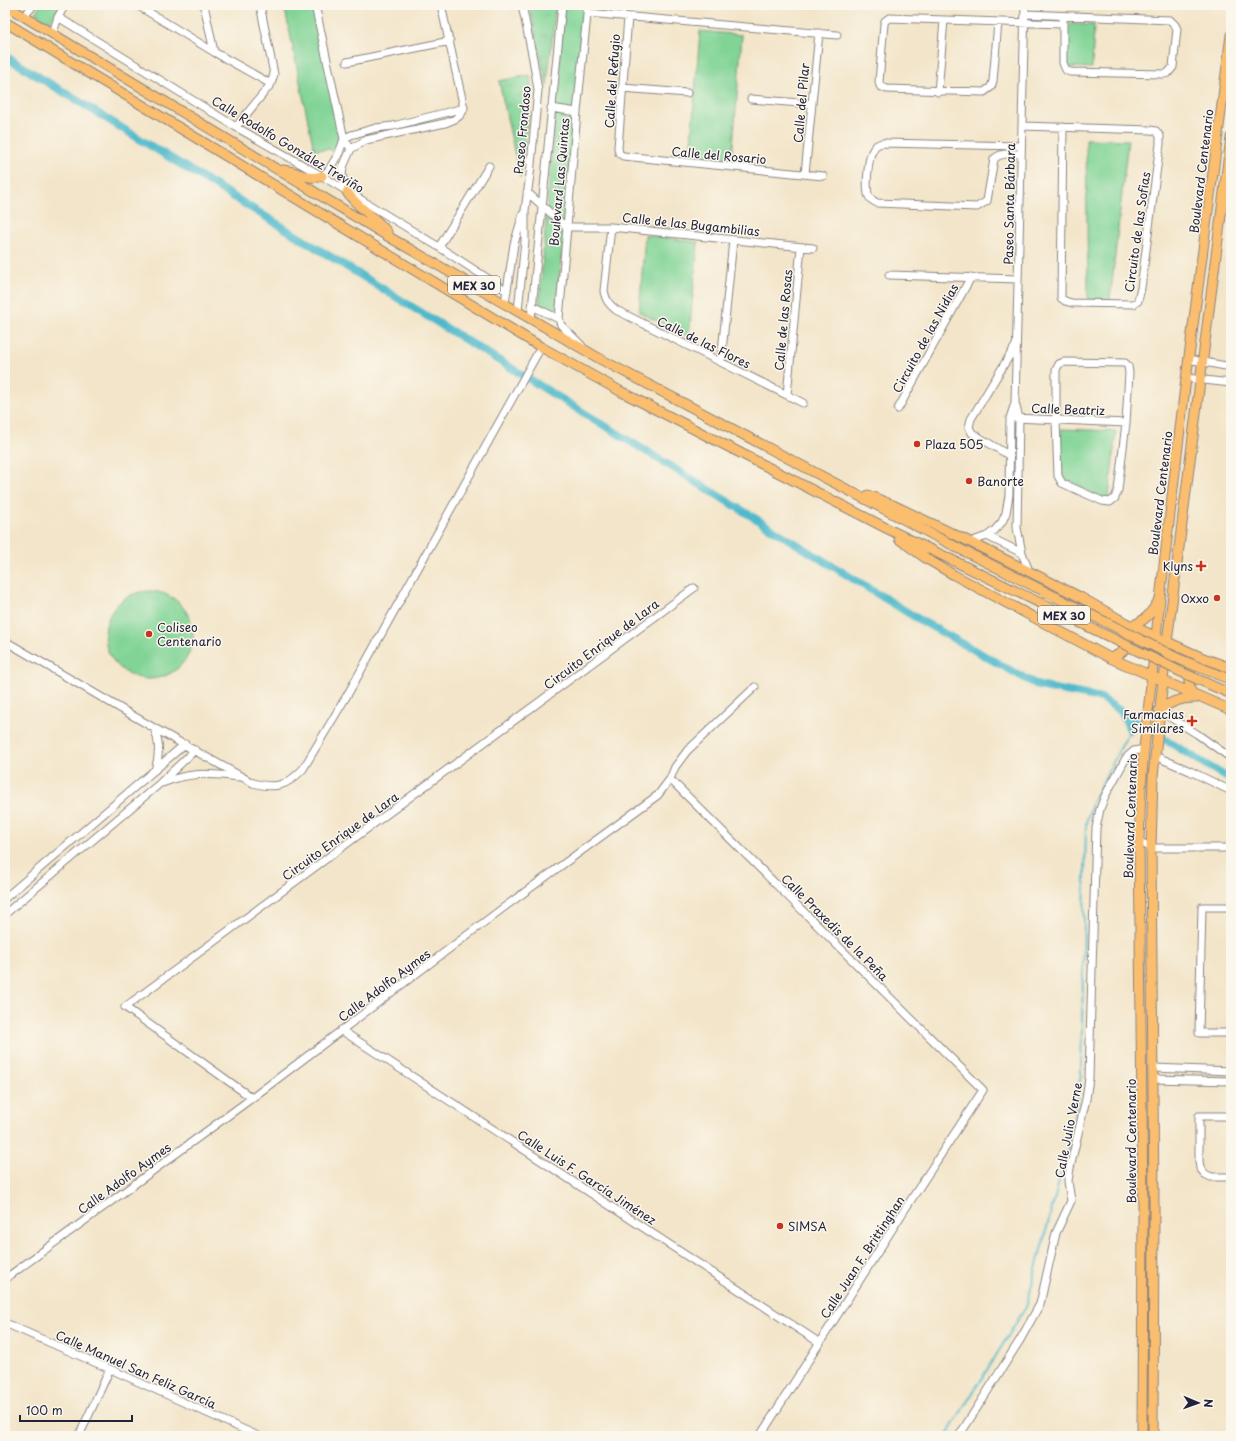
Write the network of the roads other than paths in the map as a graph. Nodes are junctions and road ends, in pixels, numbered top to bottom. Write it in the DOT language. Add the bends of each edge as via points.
graph roads {
  1 [pos="5,5"];
  2 [pos="34,5"];
  3 [pos="65,5"];
  4 [pos="137,5"];
  5 [pos="149,5"];
  6 [pos="204,5"];
  7 [pos="260,5"];
  8 [pos="315,5"];
  9 [pos="441,5"];
  10 [pos="522,5"];
  11 [pos="562,5"];
  12 [pos="588,5"];
  13 [pos="1025,5"];
  14 [pos="150,13"];
  15 [pos="587,13"];
  16 [pos="1025,14"];
  17 [pos="24,16"];
  18 [pos="628,16"];
  19 [pos="1063,16"];
  20 [pos="58,17"];
  21 [pos="944,20"];
  22 [pos="5,22"];
  23 [pos="998,22"];
  24 [pos="1025,23"];
  25 [pos="1062,24"];
  26 [pos="53,33"];
  27 [pos="818,33"];
  28 [pos="836,35"];
  29 [pos="1231,35"];
  30 [pos="450,40"];
  31 [pos="214,52"];
  32 [pos="347,62"];
  33 [pos="271,84"];
  34 [pos="622,88"];
  35 [pos="938,92"];
  36 [pos="688,93"];
  37 [pos="751,99"];
  38 [pos="812,104"];
  39 [pos="464,108"];
  40 [pos="552,108"];
  41 [pos="577,112"];
  42 [pos="1022,126"];
  43 [pos="236,127"];
  44 [pos="1063,127"];
  45 [pos="344,139"];
  46 [pos="1231,139"];
  47 [pos="1217,142"];
  48 [pos="1021,146"];
  49 [pos="618,148"];
  50 [pos="351,149"];
  51 [pos="1021,154"];
  52 [pos="489,166"];
  53 [pos="280,170"];
  54 [pos="805,174"];
  55 [pos="322,176"];
  56 [pos="823,176"];
  57 [pos="347,192"];
  58 [pos="527,192"];
  59 [pos="542,205"];
  60 [pos="525,210"];
  61 [pos="566,227"];
  62 [pos="611,227"];
  63 [pos="389,237"];
  64 [pos="733,240"];
  65 [pos="801,246"];
  66 [pos="439,247"];
  67 [pos="812,248"];
  68 [pos="512,256"];
  69 [pos="524,256"];
  70 [pos="509,274"];
  71 [pos="522,275"];
  72 [pos="889,275"];
  73 [pos="971,277"];
  74 [pos="1018,279"];
  75 [pos="507,291"];
  76 [pos="505,304"];
  77 [pos="532,306"];
  78 [pos="518,311"];
  79 [pos="531,319"];
  80 [pos="559,319"];
  81 [pos="1016,345"];
  82 [pos="541,347"];
  83 [pos="586,351"];
  84 [pos="1188,359"];
  85 [pos="1202,361"];
  86 [pos="721,362"];
  87 [pos="1231,367"];
  88 [pos="1186,378"];
  89 [pos="1200,380"];
  90 [pos="1231,383"];
  91 [pos="787,395"];
  92 [pos="803,403"];
  93 [pos="1015,403"];
  94 [pos="898,409"];
  95 [pos="1010,418"];
  96 [pos="1019,418"];
  97 [pos="1056,420"];
  98 [pos="1126,423"];
  99 [pos="1010,456"];
  100 [pos="828,479"];
  101 [pos="888,529"];
  102 [pos="988,536"];
  103 [pos="970,542"];
  104 [pos="1022,553"];
  105 [pos="1029,571"];
  106 [pos="694,588"];
  107 [pos="1160,599"];
  108 [pos="1129,624"];
  109 [pos="1156,637"];
  110 [pos="5,641"];
  111 [pos="1167,642"];
  112 [pos="1110,658"];
  113 [pos="1203,658"];
  114 [pos="1231,668"];
  115 [pos="1152,677"];
  116 [pos="1231,680"];
  117 [pos="1162,681"];
  118 [pos="755,687"];
  119 [pos="1192,694"];
  120 [pos="1231,694"];
  121 [pos="1203,699"];
  122 [pos="1231,710"];
  123 [pos="1159,713"];
  124 [pos="154,728"];
  125 [pos="185,744"];
  126 [pos="1144,745"];
  127 [pos="195,750"];
  128 [pos="1155,756"];
  129 [pos="1231,758"];
  130 [pos="154,770"];
  131 [pos="243,777"];
  132 [pos="670,779"];
  133 [pos="158,785"];
  134 [pos="1231,791"];
  135 [pos="1139,841"];
  136 [pos="1151,848"];
  137 [pos="1231,848"];
  138 [pos="1140,858"];
  139 [pos="29,878"];
  140 [pos="36,889"];
  141 [pos="5,898"];
  142 [pos="1231,907"];
  143 [pos="5,914"];
  144 [pos="1140,929"];
  145 [pos="1152,978"];
  146 [pos="1141,1012"];
  147 [pos="341,1030"];
  148 [pos="1231,1032"];
  149 [pos="1153,1068"];
  150 [pos="1231,1071"];
  151 [pos="1153,1079"];
  152 [pos="1231,1080"];
  153 [pos="984,1090"];
  154 [pos="252,1098"];
  155 [pos="1231,1116"];
  156 [pos="1231,1177"];
  157 [pos="5,1279"];
  158 [pos="5,1323"];
  159 [pos="820,1343"];
  160 [pos="1142,1359"];
  161 [pos="1154,1359"];
  162 [pos="110,1369"];
  163 [pos="1142,1395"];
  164 [pos="79,1436"];
  165 [pos="258,1436"];
  166 [pos="760,1436"];
  167 [pos="959,1436"];
  168 [pos="1142,1436"];
  169 [pos="1148,1436"];
  170 [pos="1153,1436"];
  1 -- 17 [label="main road, MEX 30"];
  2 -- 17 [label="street"];
  3 -- 20 [label="street"];
  4 -- 14 [label="street"];
  5 -- 14 [label="street"];
  6 -- 31 [label="street"];
  7 -- 33 [label="street" via="274,74"];
  8 -- 45 [label="street"];
  9 -- 30 [label="street"];
  10 -- 58 [label="street, Paseo Frondoso" via="538,90"];
  11 -- 40 [label="street, Boulevard Las Quintas"];
  12 -- 15 [label="street, Boulevard Las Quintas"];
  13 -- 16 [label="street, Paseo Santa Bárbara"];
  14 -- 31 [label="street"];
  15 -- 18 [label="street"];
  15 -- 41 [label="street, Boulevard Las Quintas"];
  16 -- 19 [label="street"];
  16 -- 24 [label="street, Paseo Santa Bárbara"];
  17 -- 26 [label="main road, MEX 30"];
  18 -- 27 [label="street"];
  18 -- 34 [label="street, Calle del Refugio"];
  19 -- 25 [label="street"];
  19 -- 25 [label="street" via="1170,20 1177,29 1173,67 1164,74 1070,72 1063,63"];
  20 -- 26 [label="street"];
  20 -- 43 [label="street, Calle Rodolfo González Treviño"];
  21 -- 23 [label="street"];
  21 -- 35 [label="street"];
  21 -- 35 [label="street" via="889,18 885,21 879,82 880,86 887,89"];
  22 -- 82 [label="main road, MEX 30"];
  23 -- 24 [label="street"];
  23 -- 35 [label="street" via="993,81 988,90 980,93"];
  24 -- 25 [label="street"];
  24 -- 42 [label="street, Paseo Santa Bárbara"];
  26 -- 53 [label="main road, MEX 30"];
  27 -- 28 [label="street"];
  27 -- 38 [label="street, Calle del Pilar"];
  29 -- 47 [label="main road, Boulevard Centenario"];
  30 -- 32 [label="street"];
  30 -- 39 [label="street"];
  31 -- 33 [label="street"];
  33 -- 43 [label="street"];
  34 -- 36 [label="street"];
  34 -- 49 [label="street, Calle del Refugio"];
  37 -- 38 [label="street"];
  38 -- 54 [label="street, Calle del Pilar"];
  39 -- 45 [label="street" via="358,132"];
  39 -- 50 [label="street" via="455,119 445,123 366,140"];
  40 -- 41 [label="street"];
  40 -- 59 [label="street, Boulevard Las Quintas"];
  41 -- 61 [label="street, Boulevard Las Quintas"];
  42 -- 44 [label="street, Circuito de las Sofias"];
  42 -- 48 [label="street, Paseo Santa Bárbara"];
  43 -- 55 [label="street, Calle Rodolfo González Treviño"];
  44 -- 44 [label="street, Circuito de las Sofias" via="1150,130 1156,131 1160,136 1141,288 1138,301 1134,304 1072,304 1061,298"];
  45 -- 50 [label="street"];
  45 -- 55 [label="street" via="339,153"];
  46 -- 47 [label="street"];
  46 -- 85 [label="main road, Boulevard Centenario"];
  47 -- 84 [label="main road, Boulevard Centenario"];
  48 -- 51 [label="street, Paseo Santa Bárbara"];
  48 -- 51 [label="street" via="883,143 876,145 871,151 868,196 877,203 977,207 987,201 994,159 1002,154"];
  49 -- 54 [label="street, Calle del Rosario" via="619,153 629,158"];
  50 -- 57 [label="street" via="342,175"];
  51 -- 74 [label="street, Paseo Santa Bárbara"];
  52 -- 66 [label="street"];
  53 -- 55 [label="main road" via="293,171 314,179"];
  53 -- 63 [label="main road, MEX 30"];
  54 -- 56 [label="street, Calle del Rosario"];
  55 -- 57 [label="street, Calle Rodolfo González Treviño"];
  57 -- 63 [label="main road" via="353,201 383,226"];
  57 -- 66 [label="street, Calle Rodolfo González Treviño"];
  58 -- 59 [label="street"];
  58 -- 60 [label="street, Paseo Frondoso"];
  59 -- 61 [label="street"];
  59 -- 77 [label="street, Boulevard Las Quintas"];
  60 -- 68 [label="street, Paseo Frondoso"];
  60 -- 69 [label="street, Paseo Frondoso"];
  61 -- 62 [label="street, Calle de las Bugambilias"];
  61 -- 80 [label="street, Boulevard Las Quintas"];
  62 -- 64 [label="street, Calle de las Bugambilias"];
  62 -- 86 [label="street, Calle de las Flores" via="604,291 609,304 616,310"];
  63 -- 76 [label="main road, MEX 30"];
  64 -- 65 [label="street, Calle de las Bugambilias"];
  64 -- 86 [label="street"];
  65 -- 67 [label="street, Calle de las Bugambilias"];
  65 -- 91 [label="street, Calle de las Rosas"];
  66 -- 75 [label="street, Calle Rodolfo González Treviño"];
  68 -- 69 [label="street"];
  68 -- 70 [label="street, Paseo Frondoso"];
  69 -- 71 [label="street, Paseo Frondoso"];
  70 -- 71 [label="street"];
  70 -- 75 [label="street, Paseo Frondoso"];
  71 -- 78 [label="street, Paseo Frondoso"];
  72 -- 73 [label="street, Circuito de las Nidias"];
  73 -- 74 [label="street, Circuito de las Nidias"];
  73 -- 94 [label="street, Circuito de las Nidias"];
  74 -- 81 [label="street, Paseo Santa Bárbara"];
  75 -- 76 [label="street, Paseo Frondoso"];
  76 -- 78 [label="main road, MEX 30"];
  77 -- 79 [label="street, Boulevard Las Quintas"];
  77 -- 80 [label="street"];
  78 -- 79 [label="main road, MEX 30"];
  79 -- 83 [label="main road, MEX 30"];
  80 -- 83 [label="street"];
  81 -- 93 [label="street, Paseo Santa Bárbara"];
  81 -- 99 [label="street" via="971,419 969,427 972,433"];
  82 -- 101 [label="main road, MEX 30" via="620,391"];
  82 -- 131 [label="street" via="303,769 293,779 267,786 253,783"];
  83 -- 100 [label="main road, MEX 30"];
  84 -- 85 [label="street"];
  84 -- 88 [label="main road, Boulevard Centenario"];
  85 -- 87 [label="street"];
  85 -- 89 [label="main road, Boulevard Centenario"];
  86 -- 91 [label="street, Calle de las Flores"];
  88 -- 89 [label="street"];
  88 -- 107 [label="main road, Boulevard Centenario"];
  89 -- 90 [label="street"];
  89 -- 111 [label="main road, Boulevard Centenario"];
  91 -- 92 [label="street, Calle de las Flores"];
  93 -- 95 [label="street, Paseo Santa Bárbara"];
  93 -- 96 [label="street, Paseo Santa Bárbara"];
  95 -- 96 [label="street, Calle Beatriz"];
  95 -- 99 [label="street, Paseo Santa Bárbara"];
  96 -- 97 [label="street, Calle Beatriz"];
  96 -- 104 [label="street, Paseo Santa Bárbara" via="1017,516"];
  97 -- 98 [label="street, Calle Beatriz"];
  97 -- 98 [label="street" via="1056,370 1059,364 1125,363 1129,373"];
  97 -- 98 [label="street" via="1058,476 1062,482 1102,501 1110,502 1118,490"];
  99 -- 102 [label="street, Paseo Santa Bárbara" via="1006,513 1002,522"];
  100 -- 103 [label="main road" via="893,505"];
  100 -- 116 [label="main road, MEX 30, bridge" via="954,546 1180,659"];
  101 -- 112 [label="main road" via="903,543 954,575"];
  101 -- 120 [label="main road, MEX 30, bridge"];
  102 -- 103 [label="street, Paseo Santa Bárbara"];
  102 -- 104 [label="street"];
  103 -- 105 [label="main road"];
  104 -- 105 [label="street, Paseo Santa Bárbara"];
  105 -- 108 [label="main road"];
  106 -- 154 [label="street, Circuito Enrique de Lara" via="125,1007"];
  107 -- 108 [label="main road" via="1143,621"];
  107 -- 109 [label="main road, Boulevard Centenario"];
  108 -- 109 [label="main road"];
  108 -- 112 [label="main road" via="1128,645 1118,656"];
  109 -- 111 [label="main road"];
  109 -- 115 [label="main road, Boulevard Centenario"];
  110 -- 124 [label="street"];
  111 -- 113 [label="main road"];
  111 -- 117 [label="main road, Boulevard Centenario"];
  112 -- 115 [label="main road"];
  113 -- 114 [label="main road"];
  113 -- 119 [label="main road" via="1196,662 1188,678"];
  115 -- 117 [label="main road"];
  115 -- 126 [label="main road, Boulevard Centenario"];
  117 -- 119 [label="main road"];
  117 -- 123 [label="main road, Boulevard Centenario"];
  118 -- 132 [label="street, Calle Adolfo Aymes" via="687,751"];
  119 -- 121 [label="main road"];
  121 -- 122 [label="main road"];
  121 -- 123 [label="main road" via="1187,698 1172,701"];
  123 -- 128 [label="main road, Boulevard Centenario"];
  123 -- 129 [label="street" via="1197,734"];
  124 -- 125 [label="street"];
  124 -- 130 [label="street" via="159,749"];
  125 -- 127 [label="street"];
  125 -- 130 [label="street"];
  126 -- 135 [label="main road, Boulevard Centenario"];
  126 -- 167 [label="street, Calle Julio Verne" via="1126,758 1105,796 1096,828 1089,1078 1068,1181 1071,1201 1056,1233 1040,1304"];
  127 -- 131 [label="street"];
  127 -- 133 [label="street"];
  128 -- 134 [label="street"];
  128 -- 136 [label="main road, Boulevard Centenario"];
  130 -- 139 [label="street"];
  131 -- 133 [label="street" via="192,774"];
  132 -- 147 [label="street, Calle Adolfo Aymes" via="658,795"];
  132 -- 153 [label="street, Calle Praxedis de la Peña"];
  133 -- 140 [label="street"];
  135 -- 136 [label="street"];
  135 -- 138 [label="main road, Boulevard Centenario"];
  136 -- 137 [label="street"];
  136 -- 138 [label="street"];
  136 -- 145 [label="main road, Boulevard Centenario"];
  138 -- 144 [label="main road, Boulevard Centenario"];
  139 -- 140 [label="street"];
  139 -- 141 [label="street"];
  140 -- 143 [label="street"];
  142 -- 148 [label="street" via="1202,907 1198,1033"];
  144 -- 145 [label="main road" via="1148,941"];
  144 -- 146 [label="main road, Boulevard Centenario"];
  145 -- 149 [label="main road, Boulevard Centenario"];
  146 -- 151 [label="main road" via="1147,1072"];
  146 -- 160 [label="main road, Boulevard Centenario"];
  147 -- 154 [label="street, Calle Adolfo Aymes"];
  147 -- 159 [label="street, Calle Luis F. García Jiménez"];
  149 -- 150 [label="street"];
  149 -- 151 [label="main road, Boulevard Centenario"];
  151 -- 152 [label="street"];
  151 -- 161 [label="main road, Boulevard Centenario"];
  153 -- 159 [label="street, Calle Juan F. Brittinghan"];
  154 -- 157 [label="street, Calle Adolfo Aymes"];
  155 -- 156 [label="street" via="1199,1116 1200,1168 1211,1177"];
  158 -- 162 [label="street, Calle Manuel San Feliz García"];
  159 -- 166 [label="street, Calle Juan F. Brittinghan"];
  160 -- 161 [label="main road"];
  160 -- 163 [label="main road, Boulevard Centenario"];
  161 -- 170 [label="main road, Boulevard Centenario"];
  162 -- 164 [label="street"];
  162 -- 165 [label="street, Calle Manuel San Feliz García"];
  163 -- 168 [label="main road, Boulevard Centenario"];
  163 -- 169 [label="main road" via="1147,1402"];
}
